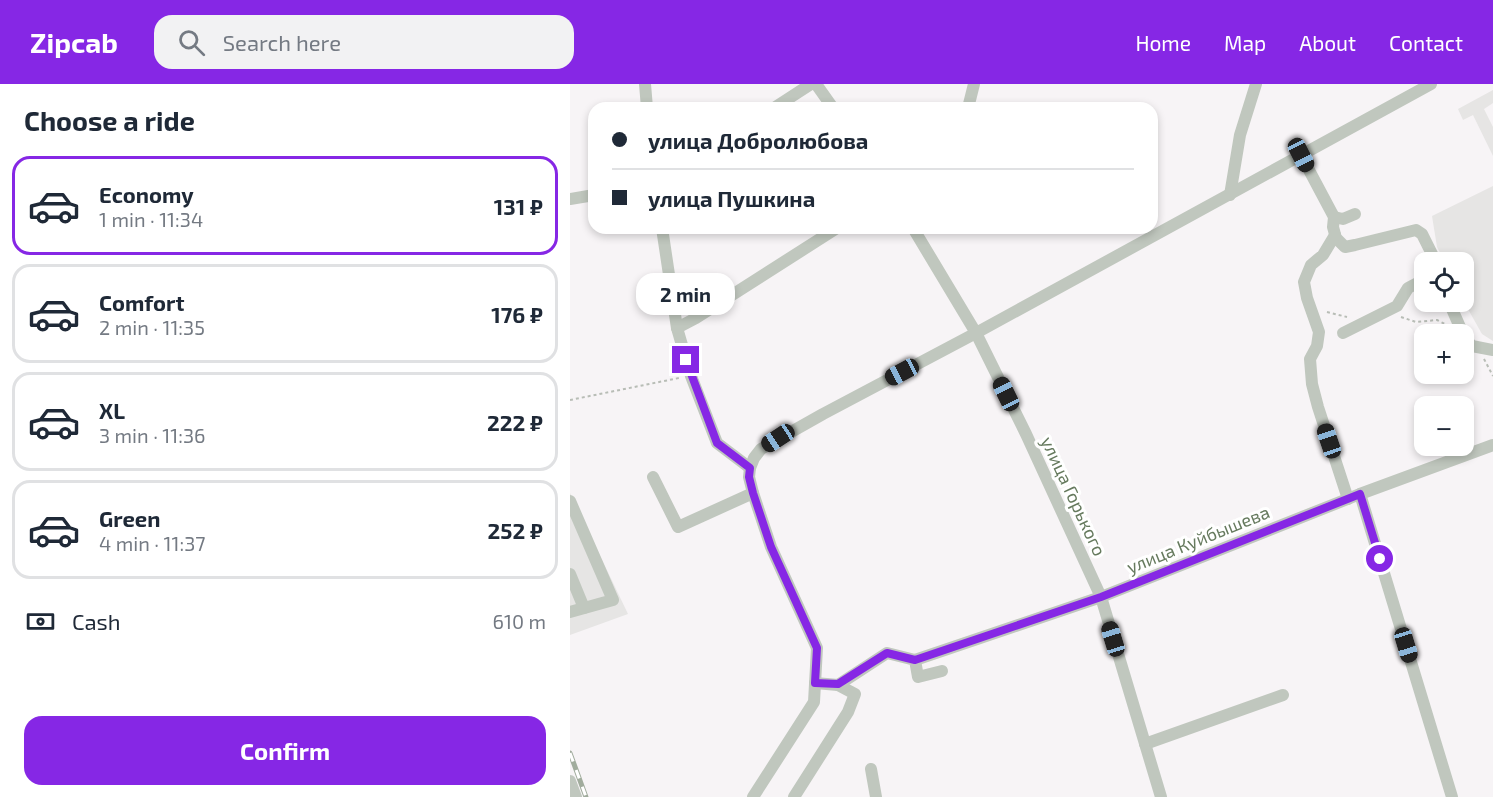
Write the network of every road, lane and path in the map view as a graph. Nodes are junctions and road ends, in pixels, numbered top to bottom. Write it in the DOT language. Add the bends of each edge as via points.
graph roads {
  1 [pos="645,84"];
  2 [pos="814,84"];
  3 [pos="974,84"];
  4 [pos="1256,84"];
  5 [pos="1431,84"];
  6 [pos="646,102"];
  7 [pos="784,102"];
  8 [pos="828,102"];
  9 [pos="970,102"];
  10 [pos="1301,155"];
  11 [pos="1230,195"];
  12 [pos="588,196"];
  13 [pos="570,199"];
  14 [pos="1355,214"];
  15 [pos="1334,217"];
  16 [pos="663,234"];
  17 [pos="828,234"];
  18 [pos="917,234"];
  19 [pos="1335,236"];
  20 [pos="1431,252"];
  21 [pos="1414,285"];
  22 [pos="677,328"];
  23 [pos="976,333"];
  24 [pos="1343,333"];
  25 [pos="1474,345"];
  26 [pos="1493,350"];
  27 [pos="691,376"];
  28 [pos="570,400"];
  29 [pos="1493,445"];
  30 [pos="750,468"];
  31 [pos="653,477"];
  32 [pos="753,493"];
  33 [pos="1360,494"];
  34 [pos="1348,499"];
  35 [pos="570,501"];
  36 [pos="570,574"];
  37 [pos="1101,597"];
  38 [pos="584,608"];
  39 [pos="570,612"];
  40 [pos="915,660"];
  41 [pos="942,671"];
  42 [pos="815,683"];
  43 [pos="838,684"];
  44 [pos="1282,695"];
  45 [pos="1145,744"];
  46 [pos="871,769"];
  47 [pos="570,781"];
  48 [pos="576,797"];
  49 [pos="753,797"];
  50 [pos="794,797"];
  51 [pos="876,797"];
  52 [pos="1161,797"];
  53 [pos="1452,797"];
  1 -- 6 [label="street"];
  2 -- 7 [label="street"];
  2 -- 8 [label="street"];
  3 -- 9 [label="street"];
  4 -- 11 [label="street" via="1240,135"];
  5 -- 10 [label="street"];
  10 -- 11 [label="street"];
  10 -- 15 [label="street"];
  11 -- 23 [label="street"];
  12 -- 13 [label="street"];
  14 -- 15 [label="street" via="1343,219"];
  15 -- 19 [label="street"];
  16 -- 22 [label="street"];
  17 -- 22 [label="street"];
  18 -- 23 [label="street, улица Горького"];
  19 -- 20 [label="street" via="1348,246 1418,231"];
  19 -- 34 [label="street" via="1311,265 1304,282 1319,332 1310,359 1312,384"];
  21 -- 24 [label="street" via="1397,306"];
  22 -- 27 [label="street"];
  23 -- 30 [label="street" via="778,438 761,449"];
  23 -- 37 [label="street, улица Горького"];
  25 -- 26 [label="street"];
  27 -- 28 [label="path"];
  27 -- 30 [label="street" via="717,443"];
  29 -- 33 [label="street, улица Куйбышева"];
  30 -- 32 [label="street"];
  31 -- 32 [label="street" via="678,527"];
  32 -- 42 [label="street" via="771,547 817,648"];
  33 -- 34 [label="street, улица Куйбышева"];
  33 -- 53 [label="street"];
  34 -- 37 [label="street, улица Куйбышева"];
  35 -- 38 [label="street" via="613,600"];
  36 -- 38 [label="street"];
  37 -- 40 [label="street, улица Куйбышева"];
  37 -- 45 [label="street, улица Горького"];
  38 -- 39 [label="street"];
  40 -- 41 [label="street" via="918,677"];
  40 -- 43 [label="street" via="887,653"];
  42 -- 43 [label="street"];
  42 -- 49 [label="street" via="814,702"];
  43 -- 50 [label="street" via="855,694 848,712"];
  44 -- 45 [label="street"];
  45 -- 52 [label="street, улица Горького"];
  46 -- 51 [label="street"];
  47 -- 48 [label="street"];
}
